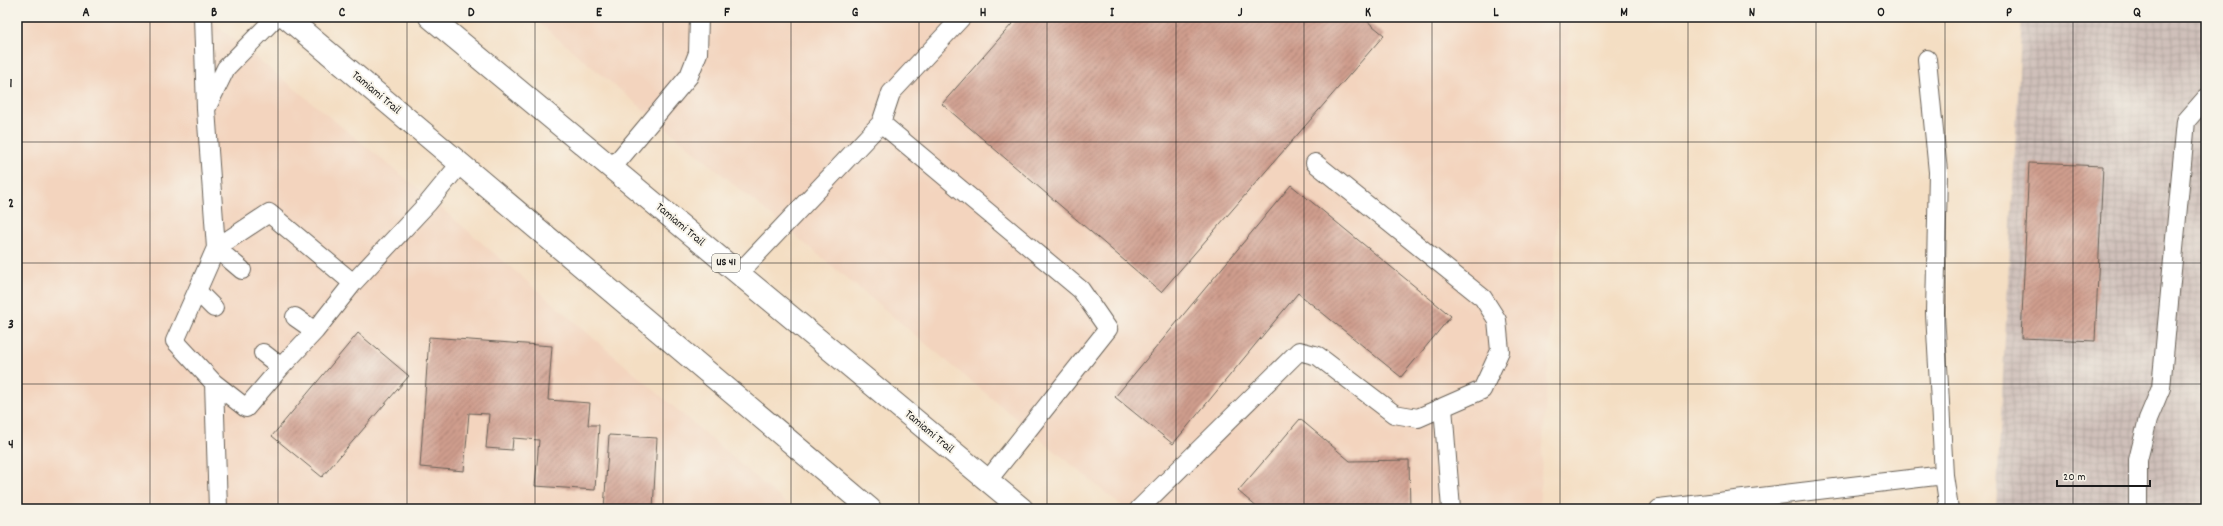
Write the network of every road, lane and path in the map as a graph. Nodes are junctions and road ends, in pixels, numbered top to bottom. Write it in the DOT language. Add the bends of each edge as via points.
graph roads {
  1 [pos="203,17"];
  2 [pos="276,17"];
  3 [pos="286,17"];
  4 [pos="430,17"];
  5 [pos="699,17"];
  6 [pos="962,17"];
  7 [pos="1927,59"];
  8 [pos="2206,98"];
  9 [pos="206,109"];
  10 [pos="881,123"];
  11 [pos="1315,163"];
  12 [pos="460,164"];
  13 [pos="612,168"];
  14 [pos="216,248"];
  15 [pos="242,270"];
  16 [pos="739,273"];
  17 [pos="353,283"];
  18 [pos="197,291"];
  19 [pos="214,308"];
  20 [pos="295,317"];
  21 [pos="314,331"];
  22 [pos="263,353"];
  23 [pos="280,367"];
  24 [pos="214,383"];
  25 [pos="1443,407"];
  26 [pos="1944,475"];
  27 [pos="832,478"];
  28 [pos="988,480"];
  29 [pos="218,509"];
  30 [pos="847,509"];
  31 [pos="870,509"];
  32 [pos="1022,509"];
  33 [pos="1139,509"];
  34 [pos="1451,509"];
  35 [pos="1659,509"];
  36 [pos="1949,509"];
  37 [pos="2138,509"];
  1 -- 9 [label="lane"];
  2 -- 9 [label="lane" via="226,68"];
  3 -- 12 [label="main road, Tamiami Trail"];
  4 -- 13 [label="main road, Tamiami Trail / US 41"];
  5 -- 13 [label="lane" via="698,53 689,76"];
  6 -- 10 [label="lane" via="891,93"];
  7 -- 26 [label="lane" via="1938,172 1935,313"];
  8 -- 37 [label="lane" via="2186,121 2161,388 2148,419 2138,460"];
  9 -- 14 [label="lane"];
  10 -- 16 [label="lane"];
  10 -- 28 [label="lane" via="1081,290 1108,329"];
  11 -- 25 [label="lane" via="1483,298 1497,320 1500,351 1482,390"];
  12 -- 17 [label="lane" via="428,203"];
  12 -- 27 [label="main road, Tamiami Trail"];
  13 -- 16 [label="main road, Tamiami Trail / US 41"];
  14 -- 15 [label="lane"];
  14 -- 17 [label="lane" via="269,213"];
  14 -- 18 [label="lane"];
  16 -- 28 [label="main road, Tamiami Trail / US 41"];
  17 -- 21 [label="lane"];
  18 -- 19 [label="lane"];
  18 -- 24 [label="lane" via="175,340"];
  20 -- 21 [label="lane"];
  21 -- 23 [label="lane"];
  22 -- 23 [label="lane"];
  23 -- 24 [label="lane" via="246,408"];
  24 -- 29 [label="lane"];
  25 -- 33 [label="lane" via="1418,418 1394,414 1318,356 1299,351"];
  25 -- 34 [label="lane"];
  26 -- 35 [label="lane"];
  26 -- 36 [label="lane"];
  27 -- 30 [label="main road"];
  27 -- 31 [label="main road, Tamiami Trail"];
  28 -- 32 [label="main road, Tamiami Trail / US 41"];
}
